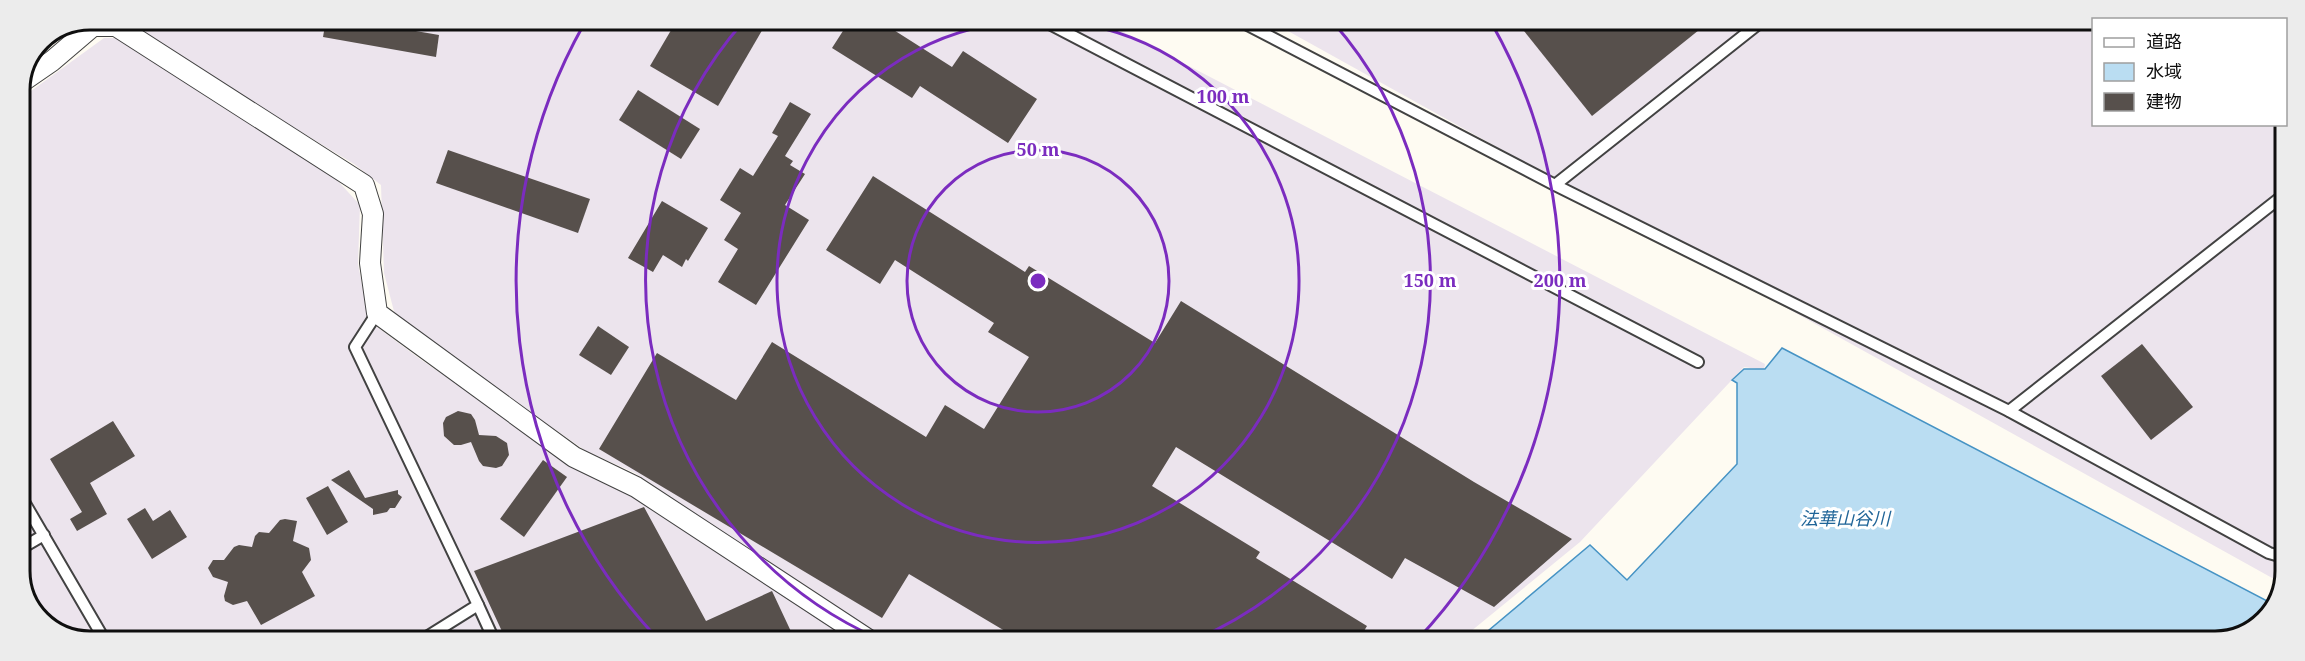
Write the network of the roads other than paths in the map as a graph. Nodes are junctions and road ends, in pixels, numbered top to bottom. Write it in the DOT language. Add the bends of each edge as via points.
graph roads {
  1 [pos="88,30"];
  2 [pos="122,30"];
  3 [pos="1061,30"];
  4 [pos="1256,30"];
  5 [pos="1751,30"];
  6 [pos="32,75"];
  7 [pos="1555,185"];
  8 [pos="2275,202"];
  9 [pos="377,313"];
  10 [pos="1698,362"];
  11 [pos="2009,411"];
  12 [pos="30,512"];
  13 [pos="44,536"];
  14 [pos="30,544"];
  15 [pos="2275,555"];
  16 [pos="478,605"];
  17 [pos="99,631"];
  18 [pos="436,631"];
  19 [pos="490,631"];
  20 [pos="855,631"];
  1 -- 6 [label="street"];
  2 -- 9 [label="street" via="364,185 373,214 370,263"];
  3 -- 10 [label="lane"];
  4 -- 7 [label="lane"];
  5 -- 7 [label="lane"];
  7 -- 11 [label="lane"];
  8 -- 11 [label="lane"];
  9 -- 16 [label="lane" via="355,347"];
  9 -- 20 [label="street" via="574,457 636,487"];
  11 -- 15 [label="lane"];
  12 -- 13 [label="lane"];
  13 -- 14 [label="lane"];
  13 -- 17 [label="lane"];
  16 -- 18 [label="lane"];
  16 -- 19 [label="lane"];
}
